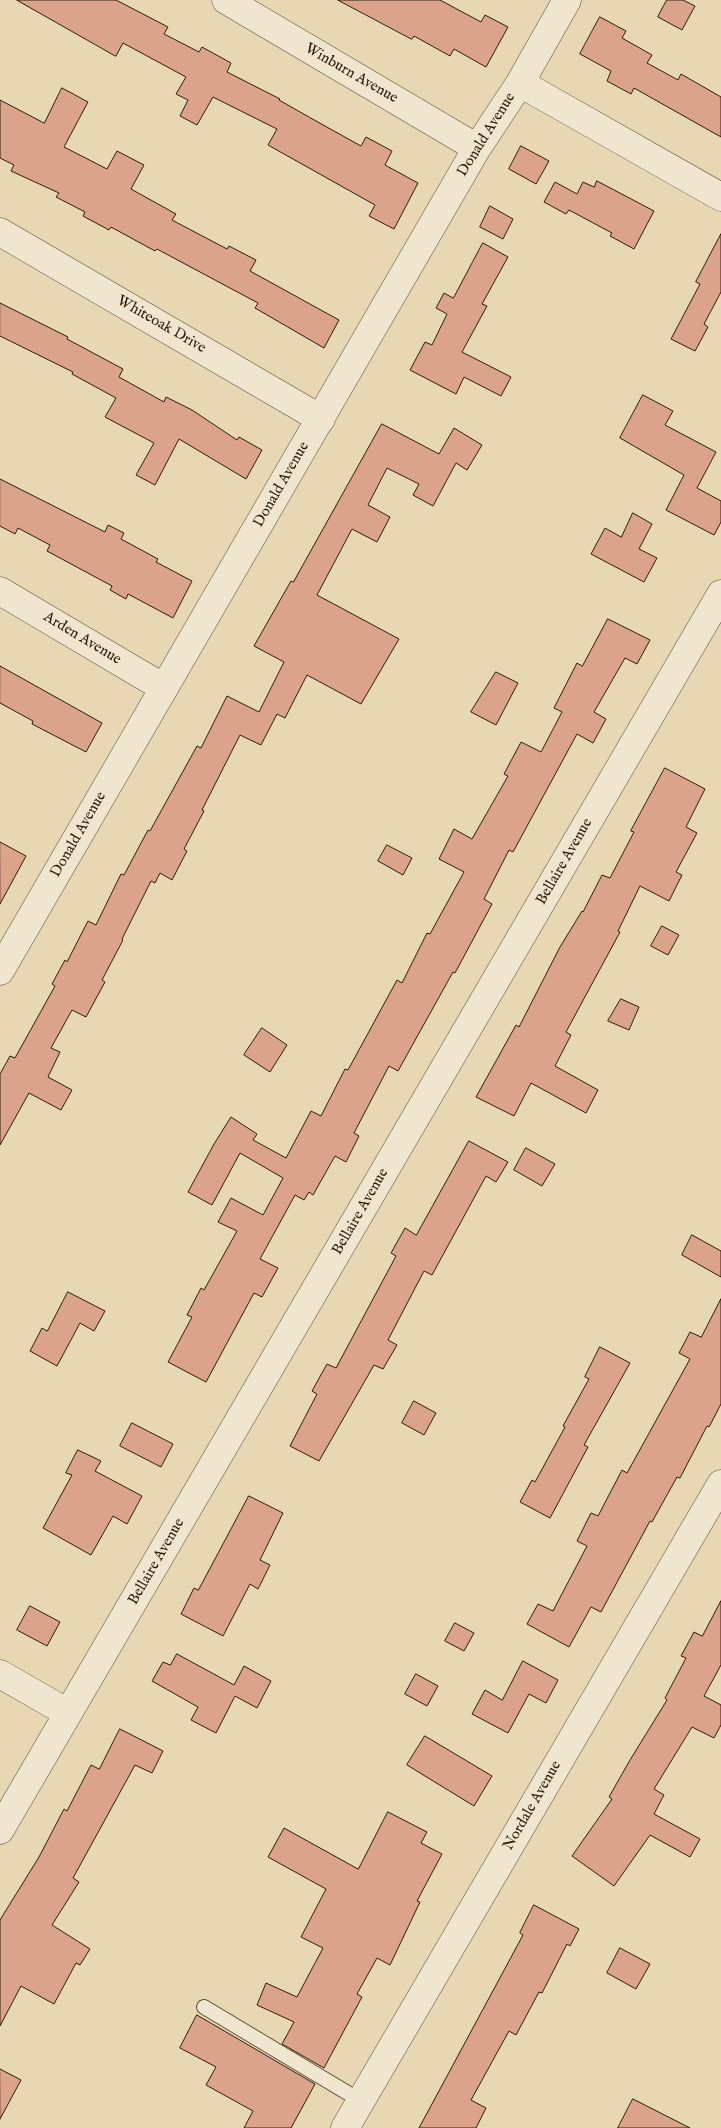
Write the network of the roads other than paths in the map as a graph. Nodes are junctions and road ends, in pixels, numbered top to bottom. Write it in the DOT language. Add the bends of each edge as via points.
graph roads {
  1 [pos="226,0"];
  2 [pos="567,0"];
  3 [pos="520,83"];
  4 [pos="477,148"];
  5 [pos="721,198"];
  6 [pos="0,232"];
  7 [pos="321,419"];
  8 [pos="0,591"];
  9 [pos="721,594"];
  10 [pos="164,688"];
  11 [pos="3,959"];
  12 [pos="721,1484"];
  13 [pos="0,1674"];
  14 [pos="68,1713"];
  15 [pos="0,1830"];
  16 [pos="204,2007"];
  17 [pos="361,2101"];
  18 [pos="345,2128"];
  1 -- 4 [label="street, Winburn Avenue"];
  2 -- 3 [label="street, Donald Avenue"];
  3 -- 4 [label="street, Donald Avenue"];
  3 -- 5 [label="street"];
  4 -- 7 [label="street, Donald Avenue"];
  6 -- 7 [label="street, Whiteoak Drive"];
  7 -- 10 [label="street, Donald Avenue"];
  8 -- 10 [label="street, Arden Avenue"];
  9 -- 14 [label="street, Bellaire Avenue"];
  10 -- 11 [label="street, Donald Avenue"];
  12 -- 17 [label="street, Nordale Avenue"];
  13 -- 14 [label="street"];
  14 -- 15 [label="street, Bellaire Avenue"];
  16 -- 17 [label="lane"];
  17 -- 18 [label="street, Nordale Avenue"];
}
